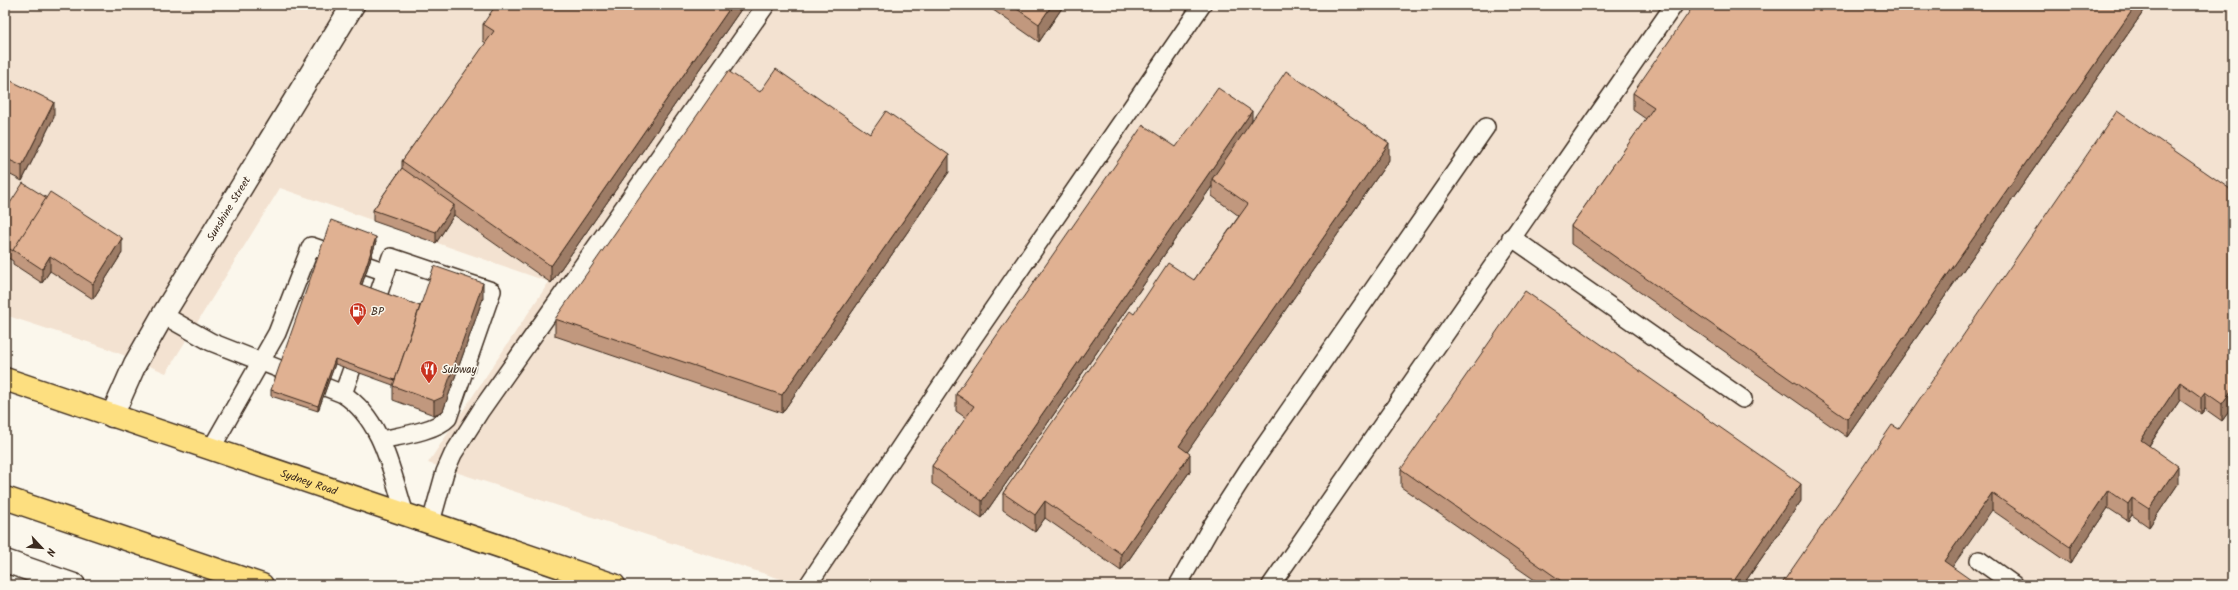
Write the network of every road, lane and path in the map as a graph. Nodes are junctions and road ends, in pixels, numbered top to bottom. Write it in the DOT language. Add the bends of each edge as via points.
graph roads {
  1 [pos="353,5"];
  2 [pos="766,5"];
  3 [pos="1202,5"];
  4 [pos="1674,5"];
  5 [pos="1486,126"];
  6 [pos="1512,237"];
  7 [pos="386,272"];
  8 [pos="163,315"];
  9 [pos="263,361"];
  10 [pos="5,379"];
  11 [pos="343,394"];
  12 [pos="1743,399"];
  13 [pos="112,416"];
  14 [pos="381,440"];
  15 [pos="211,449"];
  16 [pos="5,498"];
  17 [pos="405,514"];
  18 [pos="431,522"];
  19 [pos="1978,560"];
  20 [pos="5,561"];
  21 [pos="74,585"];
  22 [pos="262,585"];
  23 [pos="614,585"];
  24 [pos="808,585"];
  25 [pos="1178,585"];
  26 [pos="1271,585"];
  27 [pos="2014,585"];
  1 -- 8 [label="street, Sunshine Street"];
  2 -- 18 [label="lane" via="477,417 445,472"];
  3 -- 24 [label="lane" via="973,338"];
  4 -- 6 [label="lane"];
  5 -- 25 [label="lane" via="1249,468"];
  6 -- 12 [label="lane"];
  6 -- 26 [label="lane"];
  7 -- 9 [label="lane" via="311,246 296,306"];
  7 -- 11 [label="lane"];
  7 -- 14 [label="lane" via="391,257 492,291 448,418 443,424"];
  8 -- 9 [label="lane" via="211,342"];
  8 -- 13 [label="street, Sunshine Street" via="135,364"];
  9 -- 11 [label="lane"];
  9 -- 15 [label="lane" via="236,402"];
  10 -- 13 [label="highway, Sydney Road"];
  11 -- 14 [label="lane" via="357,403"];
  13 -- 15 [label="highway, Sydney Road"];
  14 -- 17 [label="lane"];
  15 -- 17 [label="highway, Sydney Road"];
  16 -- 22 [label="highway"];
  17 -- 18 [label="highway, Sydney Road"];
  18 -- 23 [label="highway, Sydney Road"];
  19 -- 27 [label="lane"];
  20 -- 21 [label="street"];
}
